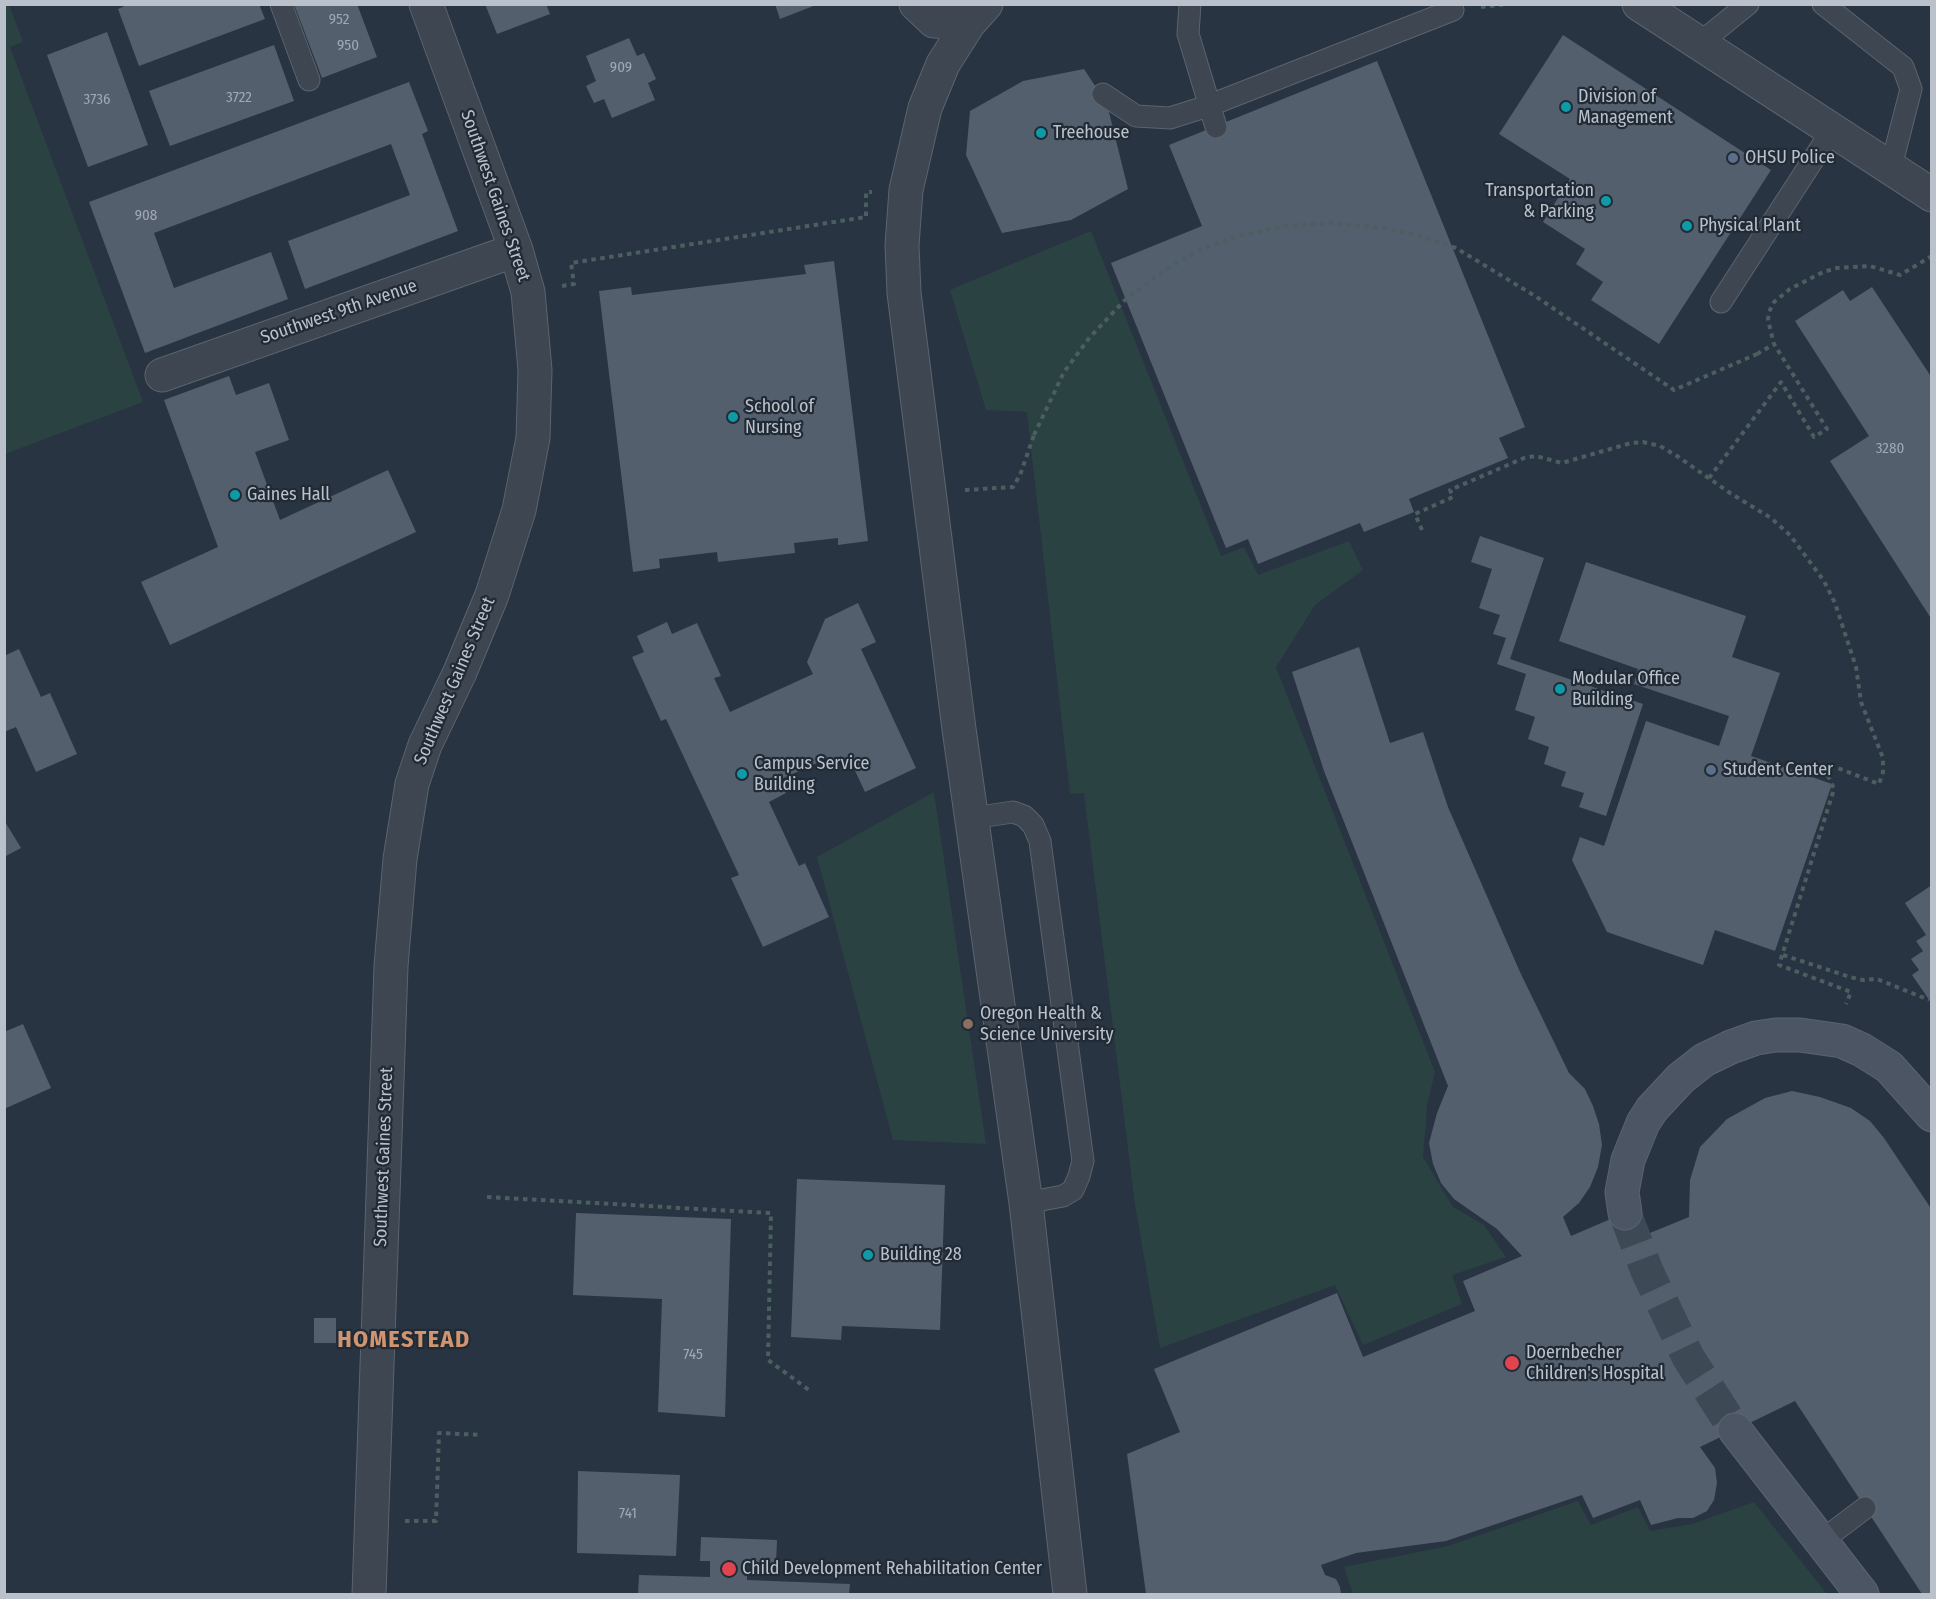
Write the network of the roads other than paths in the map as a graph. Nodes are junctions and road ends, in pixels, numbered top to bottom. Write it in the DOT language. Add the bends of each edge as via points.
graph roads {
  1 [pos="280,4"];
  2 [pos="426,4"];
  3 [pos="916,4"];
  4 [pos="1190,4"];
  5 [pos="1639,4"];
  6 [pos="1748,4"];
  7 [pos="1823,4"];
  8 [pos="1453,10"];
  9 [pos="978,14"];
  10 [pos="1700,43"];
  11 [pos="309,80"];
  12 [pos="1103,94"];
  13 [pos="1208,106"];
  14 [pos="1216,127"];
  15 [pos="1833,129"];
  16 [pos="1891,167"];
  17 [pos="1932,195"];
  18 [pos="516,250"];
  19 [pos="1721,302"];
  20 [pos="162,375"];
  21 [pos="973,818"];
  22 [pos="1932,1115"];
  23 [pos="1026,1203"];
  24 [pos="1625,1213"];
  25 [pos="1735,1430"];
  26 [pos="1865,1508"];
  27 [pos="1820,1542"];
  28 [pos="369,1594"];
  29 [pos="1070,1594"];
  30 [pos="1862,1594"];
  1 -- 11 [label="lane"];
  2 -- 18 [label="street, Southwest Gaines Street"];
  3 -- 9 [label="street" via="934,21"];
  4 -- 13 [label="lane" via="1188,34"];
  5 -- 10 [label="street"];
  6 -- 10 [label="lane"];
  7 -- 16 [label="lane" via="1903,67 1911,89"];
  8 -- 13 [label="lane"];
  9 -- 21 [label="street" via="943,64 925,108 906,190 902,245 904,293"];
  10 -- 15 [label="street"];
  12 -- 13 [label="lane" via="1136,116 1170,118"];
  13 -- 14 [label="lane"];
  15 -- 16 [label="street"];
  15 -- 19 [label="lane"];
  16 -- 17 [label="street"];
  18 -- 20 [label="street, Southwest 9th Avenue"];
  18 -- 28 [label="street, Southwest Gaines Street" via="528,292 535,370 533,438 519,510 492,595 425,745 412,784 400,859 391,966"];
  21 -- 23 [label="street"];
  21 -- 23 [label="lane" via="1013,812 1024,816 1033,825 1042,853 1083,1161 1073,1190 1063,1196"];
  22 -- 24 [label="street" via="1889,1067 1842,1041 1800,1035 1756,1038 1704,1060 1652,1109 1628,1160 1622,1192"];
  23 -- 29 [label="street"];
  25 -- 27 [label="street"];
  26 -- 27 [label="lane"];
  27 -- 30 [label="street"];
}
